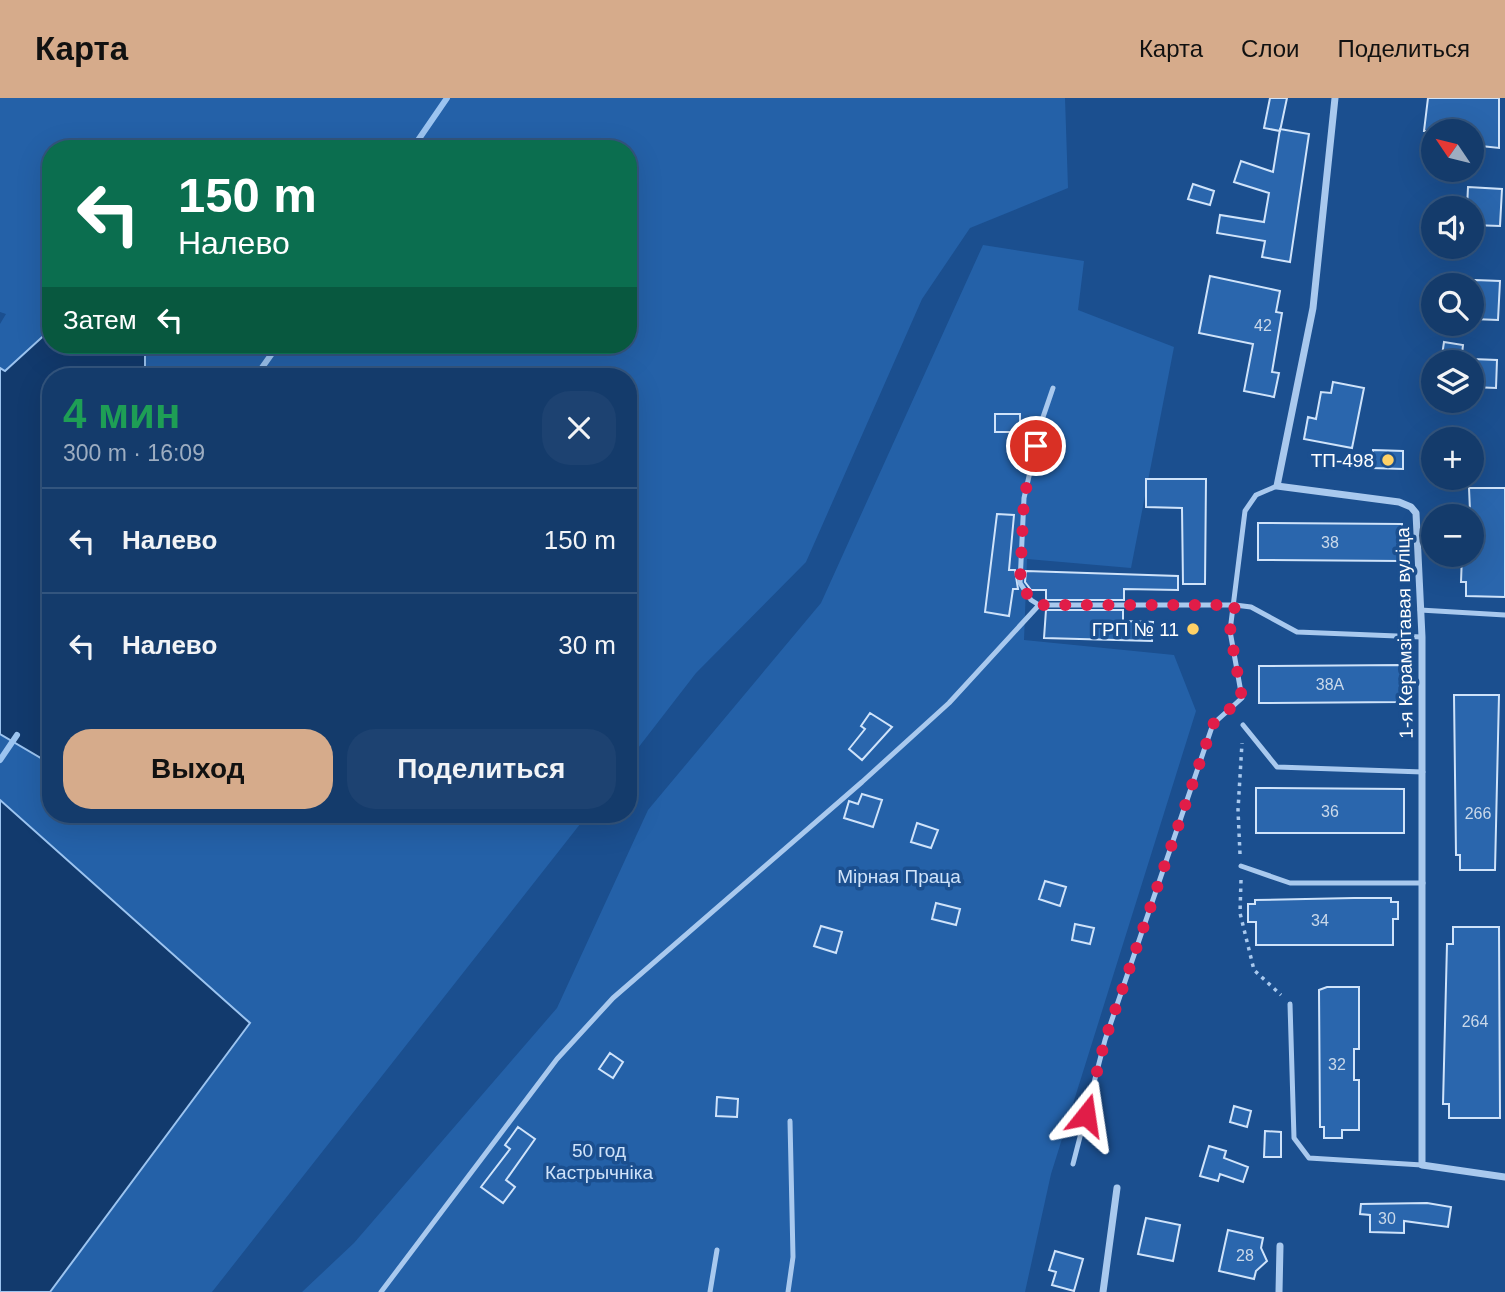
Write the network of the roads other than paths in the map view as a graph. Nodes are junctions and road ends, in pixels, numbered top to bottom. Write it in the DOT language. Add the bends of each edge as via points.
graph roads {
  1 [pos="1335,98"];
  2 [pos="1053,388"];
  3 [pos="1277,486"];
  4 [pos="1039,605"];
  5 [pos="1235,605"];
  6 [pos="1420,610"];
  7 [pos="1505,615"];
  8 [pos="1422,637"];
  9 [pos="1243,725"];
  10 [pos="1423,772"];
  11 [pos="1241,866"];
  12 [pos="1423,883"];
  13 [pos="1290,1004"];
  14 [pos="790,1121"];
  15 [pos="1073,1164"];
  16 [pos="1422,1164"];
  17 [pos="1505,1177"];
  18 [pos="1118,1188"];
  19 [pos="1280,1246"];
  20 [pos="717,1250"];
  21 [pos="381,1292"];
  22 [pos="710,1292"];
  23 [pos="788,1292"];
  24 [pos="1103,1292"];
  25 [pos="1279,1292"];
  1 -- 3 [label="street" via="1313,308"];
  2 -- 4 [label="lane" via="1024,498 1020,583"];
  3 -- 5 [label="lane" via="1256,495 1245,511"];
  3 -- 6 [label="street, 1-я Керамзітавая вуліца" via="1411,507 1418,520"];
  4 -- 5 [label="lane"];
  4 -- 21 [label="lane" via="949,703 613,998 556,1059"];
  5 -- 8 [label="lane" via="1251,607 1297,632"];
  5 -- 15 [label="lane" via="1230,631 1242,698 1213,724 1105,1040"];
  6 -- 7 [label="lane"];
  6 -- 8 [label="street, 1-я Керамзітавая вуліца"];
  8 -- 10 [label="street, 1-я Керамзітавая вуліца"];
  9 -- 10 [label="lane" via="1277,767"];
  10 -- 12 [label="street, 1-я Керамзітавая вуліца"];
  11 -- 12 [label="lane" via="1290,883"];
  12 -- 16 [label="street, 1-я Керамзітавая вуліца"];
  13 -- 16 [label="lane" via="1294,1138 1309,1158"];
  14 -- 23 [label="lane" via="793,1257"];
  16 -- 17 [label="street"];
  18 -- 24 [label="street"];
  19 -- 25 [label="street"];
  20 -- 22 [label="lane"];
}
